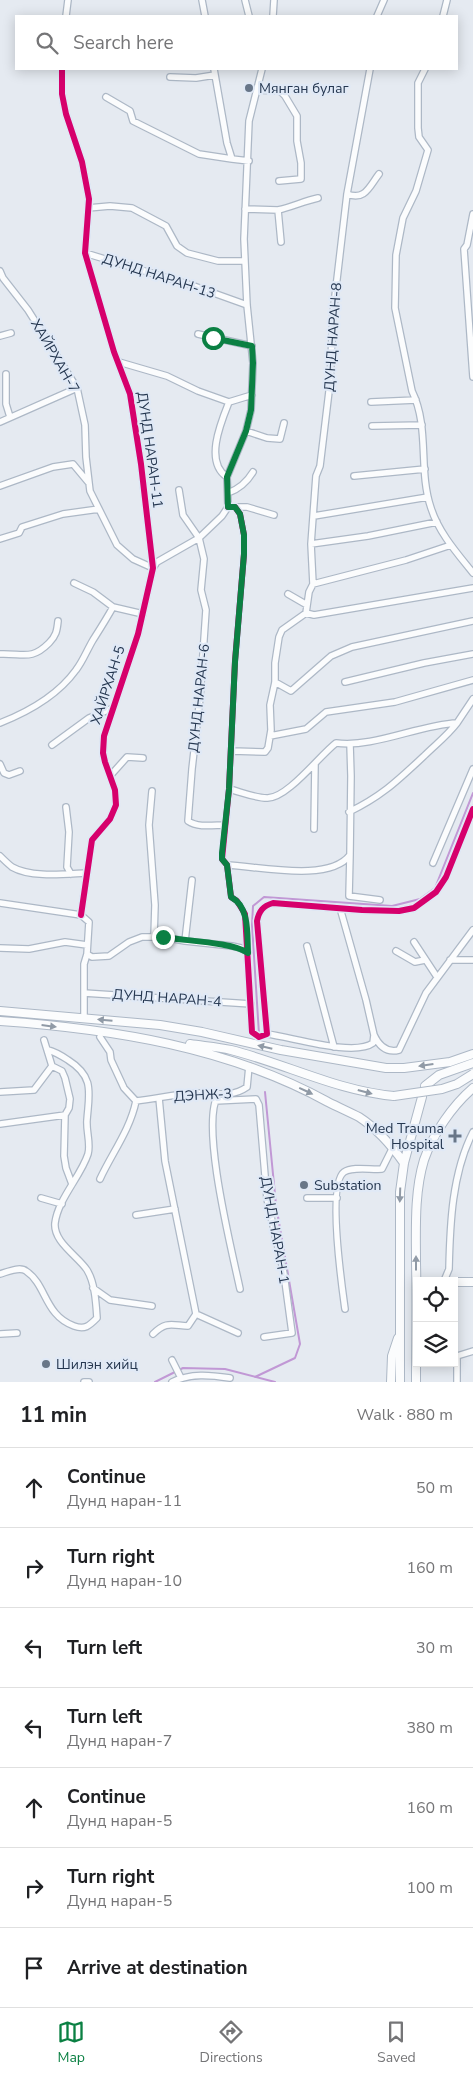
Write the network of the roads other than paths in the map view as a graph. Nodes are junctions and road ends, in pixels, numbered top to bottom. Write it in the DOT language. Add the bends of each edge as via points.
graph roads {
  1 [pos="68,0"];
  2 [pos="202,0"];
  3 [pos="245,0"];
  4 [pos="274,0"];
  5 [pos="384,0"];
  6 [pos="447,0"];
  7 [pos="66,15"];
  8 [pos="205,15"];
  9 [pos="249,15"];
  10 [pos="273,15"];
  11 [pos="377,15"];
  12 [pos="443,15"];
  13 [pos="62,70"];
  14 [pos="262,70"];
  15 [pos="370,70"];
  16 [pos="424,70"];
  17 [pos="215,72"];
  18 [pos="170,77"];
  19 [pos="257,90"];
  20 [pos="106,98"];
  21 [pos="232,159"];
  22 [pos="249,161"];
  23 [pos="379,174"];
  24 [pos="279,181"];
  25 [pos="347,194"];
  26 [pos="318,198"];
  27 [pos="88,208"];
  28 [pos="245,209"];
  29 [pos="278,210"];
  30 [pos="473,214"];
  31 [pos="281,242"];
  32 [pos="86,253"];
  33 [pos="245,261"];
  34 [pos="0,273"];
  35 [pos="26,294"];
  36 [pos="23,303"];
  37 [pos="247,305"];
  38 [pos="11,334"];
  39 [pos="198,334"];
  40 [pos="0,336"];
  41 [pos="252,346"];
  42 [pos="119,362"];
  43 [pos="6,374"];
  44 [pos="473,377"];
  45 [pos="77,388"];
  46 [pos="252,395"];
  47 [pos="416,400"];
  48 [pos="229,402"];
  49 [pos="371,402"];
  50 [pos="10,417"];
  51 [pos="0,422"];
  52 [pos="284,423"];
  53 [pos="422,425"];
  54 [pos="372,426"];
  55 [pos="246,431"];
  56 [pos="425,468"];
  57 [pos="253,472"];
  58 [pos="354,476"];
  59 [pos="227,477"];
  60 [pos="88,482"];
  61 [pos="0,486"];
  62 [pos="179,490"];
  63 [pos="228,493"];
  64 [pos="428,498"];
  65 [pos="228,507"];
  66 [pos="235,507"];
  67 [pos="99,509"];
  68 [pos="274,514"];
  69 [pos="314,516"];
  70 [pos="437,522"];
  71 [pos="199,538"];
  72 [pos="0,539"];
  73 [pos="311,544"];
  74 [pos="450,545"];
  75 [pos="153,568"];
  76 [pos="473,573"];
  77 [pos="74,583"];
  78 [pos="313,584"];
  79 [pos="473,588"];
  80 [pos="288,594"];
  81 [pos="307,605"];
  82 [pos="113,607"];
  83 [pos="306,613"];
  84 [pos="143,614"];
  85 [pos="58,621"];
  86 [pos="473,621"];
  87 [pos="0,654"];
  88 [pos="473,654"];
  89 [pos="473,680"];
  90 [pos="275,682"];
  91 [pos="345,682"];
  92 [pos="473,699"];
  93 [pos="113,708"];
  94 [pos="0,723"];
  95 [pos="457,723"];
  96 [pos="270,736"];
  97 [pos="350,744"];
  98 [pos="52,745"];
  99 [pos="232,751"];
  100 [pos="143,758"];
  101 [pos="0,764"];
  102 [pos="315,764"];
  103 [pos="473,769"];
  104 [pos="20,771"];
  105 [pos="110,776"];
  106 [pos="229,789"];
  107 [pos="152,791"];
  108 [pos="66,807"];
  109 [pos="473,809"];
  110 [pos="349,812"];
  111 [pos="225,825"];
  112 [pos="314,829"];
  113 [pos="350,854"];
  114 [pos="0,856"];
  115 [pos="433,863"];
  116 [pos="227,865"];
  117 [pos="86,873"];
  118 [pos="71,874"];
  119 [pos="192,880"];
  120 [pos="380,900"];
  121 [pos="0,903"];
  122 [pos="340,908"];
  123 [pos="81,914"];
  124 [pos="473,930"];
  125 [pos="154,937"];
  126 [pos="185,942"];
  127 [pos="414,942"];
  128 [pos="87,945"];
  129 [pos="307,946"];
  130 [pos="0,948"];
  131 [pos="396,951"];
  132 [pos="248,953"];
  133 [pos="88,954"];
  134 [pos="425,960"];
  135 [pos="450,960"];
  136 [pos="473,960"];
  137 [pos="437,977"];
  138 [pos="84,993"];
  139 [pos="251,1004"];
  140 [pos="0,1010"];
  141 [pos="84,1018"];
  142 [pos="0,1021"];
  143 [pos="98,1034"];
  144 [pos="267,1034"];
  145 [pos="374,1035"];
  146 [pos="44,1040"];
  147 [pos="334,1047"];
  148 [pos="48,1050"];
  149 [pos="473,1054"];
  150 [pos="473,1063"];
  151 [pos="52,1066"];
  152 [pos="249,1066"];
  153 [pos="473,1074"];
  154 [pos="425,1086"];
  155 [pos="473,1088"];
  156 [pos="0,1092"];
  157 [pos="422,1097"];
  158 [pos="159,1098"];
  159 [pos="217,1098"];
  160 [pos="136,1101"];
  161 [pos="65,1115"];
  162 [pos="0,1124"];
  163 [pos="473,1132"];
  164 [pos="393,1147"];
  165 [pos="404,1163"];
  166 [pos="100,1179"];
  167 [pos="72,1184"];
  168 [pos="41,1198"];
  169 [pos="307,1198"];
  170 [pos="337,1198"];
  171 [pos="62,1204"];
  172 [pos="175,1209"];
  173 [pos="136,1216"];
  174 [pos="0,1274"];
  175 [pos="417,1277"];
  176 [pos="446,1277"];
  177 [pos="458,1282"];
  178 [pos="473,1282"];
  179 [pos="413,1284"];
  180 [pos="400,1285"];
  181 [pos="93,1288"];
  182 [pos="240,1289"];
  183 [pos="152,1306"];
  184 [pos="344,1309"];
  185 [pos="196,1314"];
  186 [pos="417,1322"];
  187 [pos="400,1329"];
  188 [pos="17,1333"];
  189 [pos="238,1333"];
  190 [pos="0,1334"];
  191 [pos="152,1334"];
  192 [pos="264,1338"];
  193 [pos="473,1351"];
  194 [pos="173,1362"];
  195 [pos="180,1375"];
  196 [pos="230,1378"];
  197 [pos="84,1382"];
  198 [pos="89,1382"];
  199 [pos="172,1382"];
  200 [pos="391,1382"];
  201 [pos="400,1382"];
  202 [pos="416,1382"];
  203 [pos="457,1382"];
  1 -- 7 [label="street"];
  2 -- 8 [label="street"];
  3 -- 9 [label="street"];
  4 -- 10 [label="street"];
  5 -- 11 [label="street"];
  6 -- 12 [label="street"];
  13 -- 27 [label="street, ДУНД НАРАН-13" via="62,94 82,162"];
  14 -- 19 [label="street"];
  15 -- 25 [label="street, ДУНД НАРАН-8"];
  16 -- 47 [label="street" via="418,83 418,128 419,137 428,150 416,191 403,218 395,278 395,308"];
  17 -- 18 [label="street" via="196,78"];
  17 -- 21 [label="street"];
  19 -- 22 [label="street" via="250,121"];
  19 -- 24 [label="street" via="280,91 297,116 301,179"];
  20 -- 21 [label="street" via="130,111 133,121 199,154"];
  21 -- 22 [label="street"];
  22 -- 28 [label="street"];
  23 -- 25 [label="street" via="363,195"];
  25 -- 69 [label="street, ДУНД НАРАН-8"];
  26 -- 29 [label="street"];
  27 -- 32 [label="street, ДУНД НАРАН-13"];
  27 -- 33 [label="street" via="132,208 166,226 177,246 187,254 218,261"];
  28 -- 29 [label="street"];
  28 -- 33 [label="street"];
  29 -- 31 [label="street"];
  30 -- 44 [label="street" via="464,259"];
  32 -- 37 [label="street, ДУНД НАРАН-13"];
  32 -- 42 [label="street, ДУНД НАРАН-11"];
  33 -- 37 [label="street"];
  34 -- 36 [label="street, ХАЙРХАН-7"];
  35 -- 36 [label="street"];
  36 -- 45 [label="street, ХАЙРХАН-7"];
  37 -- 41 [label="street"];
  38 -- 40 [label="street"];
  39 -- 41 [label="street"];
  41 -- 46 [label="street"];
  42 -- 48 [label="street, ДУНД НАРАН-11" via="167,376"];
  42 -- 75 [label="street, ДУНД НАРАН-11" via="130,394"];
  43 -- 50 [label="street" via="6,404"];
  45 -- 50 [label="street"];
  45 -- 60 [label="street, ХАЙРХАН-7" via="85,425"];
  46 -- 48 [label="street"];
  46 -- 55 [label="street"];
  47 -- 49 [label="street"];
  47 -- 53 [label="street"];
  48 -- 59 [label="street" via="220,426 216,452 217,464"];
  50 -- 51 [label="street"];
  52 -- 55 [label="street" via="280,439"];
  53 -- 54 [label="street"];
  53 -- 56 [label="street"];
  55 -- 59 [label="street"];
  56 -- 58 [label="street"];
  56 -- 64 [label="street"];
  57 -- 63 [label="street" via="246,482"];
  59 -- 63 [label="street"];
  60 -- 61 [label="street" via="74,464 53,467"];
  60 -- 67 [label="street, ХАЙРХАН-7"];
  62 -- 71 [label="street, ДУНД НАРАН-11" via="183,515"];
  63 -- 65 [label="street"];
  64 -- 69 [label="street"];
  64 -- 70 [label="street"];
  65 -- 66 [label="street"];
  65 -- 71 [label="street"];
  66 -- 68 [label="street"];
  66 -- 99 [label="street" via="240,514 244,554"];
  67 -- 72 [label="street" via="51,517"];
  67 -- 75 [label="street, ХАЙРХАН-7" via="117,545 133,559"];
  69 -- 73 [label="street, ДУНД НАРАН-8"];
  70 -- 73 [label="street"];
  70 -- 74 [label="street"];
  71 -- 75 [label="street" via="157,562"];
  71 -- 111 [label="street, ДУНД НАРАН-6" via="204,559 202,590 206,610 188,821"];
  73 -- 78 [label="street, ДУНД НАРАН-8"];
  74 -- 76 [label="street"];
  74 -- 78 [label="street"];
  75 -- 84 [label="street"];
  77 -- 82 [label="street"];
  78 -- 81 [label="street, ДУНД НАРАН-8"];
  79 -- 83 [label="street" via="314,615"];
  80 -- 81 [label="street"];
  81 -- 83 [label="street, ДУНД НАРАН-8"];
  82 -- 84 [label="street"];
  82 -- 94 [label="street, ХАЙРХАН-5" via="70,678 35,706"];
  83 -- 90 [label="street" via="282,630 275,663"];
  84 -- 93 [label="street, ХАЙРХАН-5"];
  85 -- 87 [label="street" via="54,639 38,653"];
  86 -- 90 [label="street" via="352,647 330,656 291,691"];
  88 -- 91 [label="street"];
  89 -- 96 [label="street" via="395,702 326,712 306,729"];
  90 -- 96 [label="street" via="270,706"];
  92 -- 95 [label="street"];
  93 -- 98 [label="street, ХАЙРХАН-5" via="89,718"];
  93 -- 105 [label="street, ХАЙРХАН-5" via="104,736 103,753"];
  95 -- 97 [label="street" via="436,724"];
  95 -- 110 [label="street" via="400,780 374,800"];
  96 -- 99 [label="street" via="265,752"];
  97 -- 102 [label="street" via="336,743 322,753"];
  97 -- 110 [label="street"];
  99 -- 106 [label="street"];
  100 -- 105 [label="street" via="127,757"];
  101 -- 104 [label="street" via="4,773 9,775"];
  102 -- 106 [label="street" via="282,794 273,798"];
  102 -- 112 [label="street"];
  103 -- 115 [label="street"];
  105 -- 117 [label="street, ХАЙРХАН-5" via="117,797 116,805 110,819 92,840"];
  106 -- 111 [label="street"];
  107 -- 125 [label="street" via="149,825"];
  108 -- 118 [label="street" via="69,832 67,867"];
  109 -- 122 [label="street" via="446,877 436,892 414,908 399,911"];
  110 -- 113 [label="street"];
  111 -- 116 [label="street" via="222,859"];
  113 -- 116 [label="street" via="342,863 302,872"];
  113 -- 120 [label="street" via="348,895"];
  114 -- 118 [label="street" via="12,867 23,871"];
  116 -- 132 [label="street" via="231,897 245,914"];
  117 -- 118 [label="street"];
  117 -- 123 [label="street, ХАЙРХАН-5"];
  119 -- 126 [label="street"];
  121 -- 123 [label="street"];
  122 -- 144 [label="street" via="273,903 259,912 259,958"];
  122 -- 145 [label="street"];
  123 -- 128 [label="street" via="89,922"];
  124 -- 135 [label="street"];
  125 -- 126 [label="street"];
  125 -- 133 [label="street" via="134,938 109,956 92,957"];
  126 -- 132 [label="street" via="232,946"];
  127 -- 134 [label="street"];
  128 -- 130 [label="street" via="65,942 29,949"];
  128 -- 133 [label="street"];
  129 -- 147 [label="street"];
  131 -- 134 [label="street" via="415,962"];
  132 -- 139 [label="street"];
  133 -- 138 [label="street" via="84,964"];
  134 -- 137 [label="street"];
  135 -- 136 [label="street"];
  135 -- 137 [label="street"];
  137 -- 145 [label="street" via="426,993 400,1050 385,1049"];
  138 -- 139 [label="street, ДУНД НАРАН-4"];
  138 -- 141 [label="street"];
  139 -- 144 [label="street" via="252,1032 259,1037"];
  140 -- 141 [label="main road"];
  149 -- 141 [label="main road, one-way" via="450,1062 386,1068 202,1032"];
  142 -- 143 [label="main road, one-way"];
  143 -- 152 [label="main road" via="165,1043"];
  143 -- 153 [label="main road, one-way, bridge" via="230,1050 373,1094 394,1096 442,1089"];
  143 -- 160 [label="street" via="110,1052 124,1088"];
  144 -- 147 [label="street"];
  145 -- 147 [label="street" via="373,1043 364,1048"];
  146 -- 148 [label="street"];
  148 -- 151 [label="street"];
  148 -- 167 [label="street" via="81,1069 89,1082 89,1152"];
  150 -- 154 [label="main road" via="439,1075"];
  151 -- 156 [label="street" via="34,1090"];
  151 -- 161 [label="street" via="62,1071 65,1078 70,1099"];
  152 -- 159 [label="street, ДЭНЖ-3" via="247,1087 238,1093"];
  152 -- 164 [label="main road, one-way" via="360,1118"];
  175 -- 155 [label="main road, one-way" via="418,1196 424,1160 442,1126"];
  157 -- 165 [label="main road"];
  158 -- 159 [label="street, ДЭНЖ-3" via="193,1093 213,1093"];
  158 -- 160 [label="street, ДЭНЖ-3"];
  158 -- 172 [label="street" via="165,1161"];
  159 -- 182 [label="street" via="212,1117 218,1184"];
  159 -- 192 [label="street, ДУНД НАРАН-1" via="256,1099 259,1105 267,1198 284,1274 292,1333"];
  160 -- 166 [label="street" via="128,1126"];
  161 -- 162 [label="street"];
  161 -- 167 [label="street" via="64,1156"];
  163 -- 176 [label="street" via="457,1177"];
  164 -- 165 [label="main road"];
  164 -- 170 [label="street" via="382,1169 352,1170 339,1177"];
  165 -- 180 [label="main road, one-way" via="400,1192"];
  167 -- 171 [label="street"];
  168 -- 171 [label="street"];
  169 -- 170 [label="street"];
  170 -- 184 [label="street"];
  171 -- 181 [label="street" via="55,1223 56,1231 87,1270"];
  172 -- 173 [label="street"];
  172 -- 185 [label="street"];
  174 -- 181 [label="street" via="26,1270 58,1317 80,1328 87,1328 97,1318"];
  177 -- 178 [label="main road"];
  179 -- 180 [label="main road"];
  180 -- 187 [label="main road"];
  181 -- 183 [label="street" via="110,1300"];
  185 -- 189 [label="street"];
  185 -- 191 [label="street" via="188,1326 167,1324"];
  186 -- 202 [label="main road"];
  187 -- 200 [label="main road" via="392,1356"];
  187 -- 201 [label="main road"];
  188 -- 190 [label="street"];
  193 -- 203 [label="street" via="457,1356"];
  194 -- 195 [label="street"];
  195 -- 196 [label="street"];
  195 -- 199 [label="street"];
  197 -- 198 [label="street"];
}
